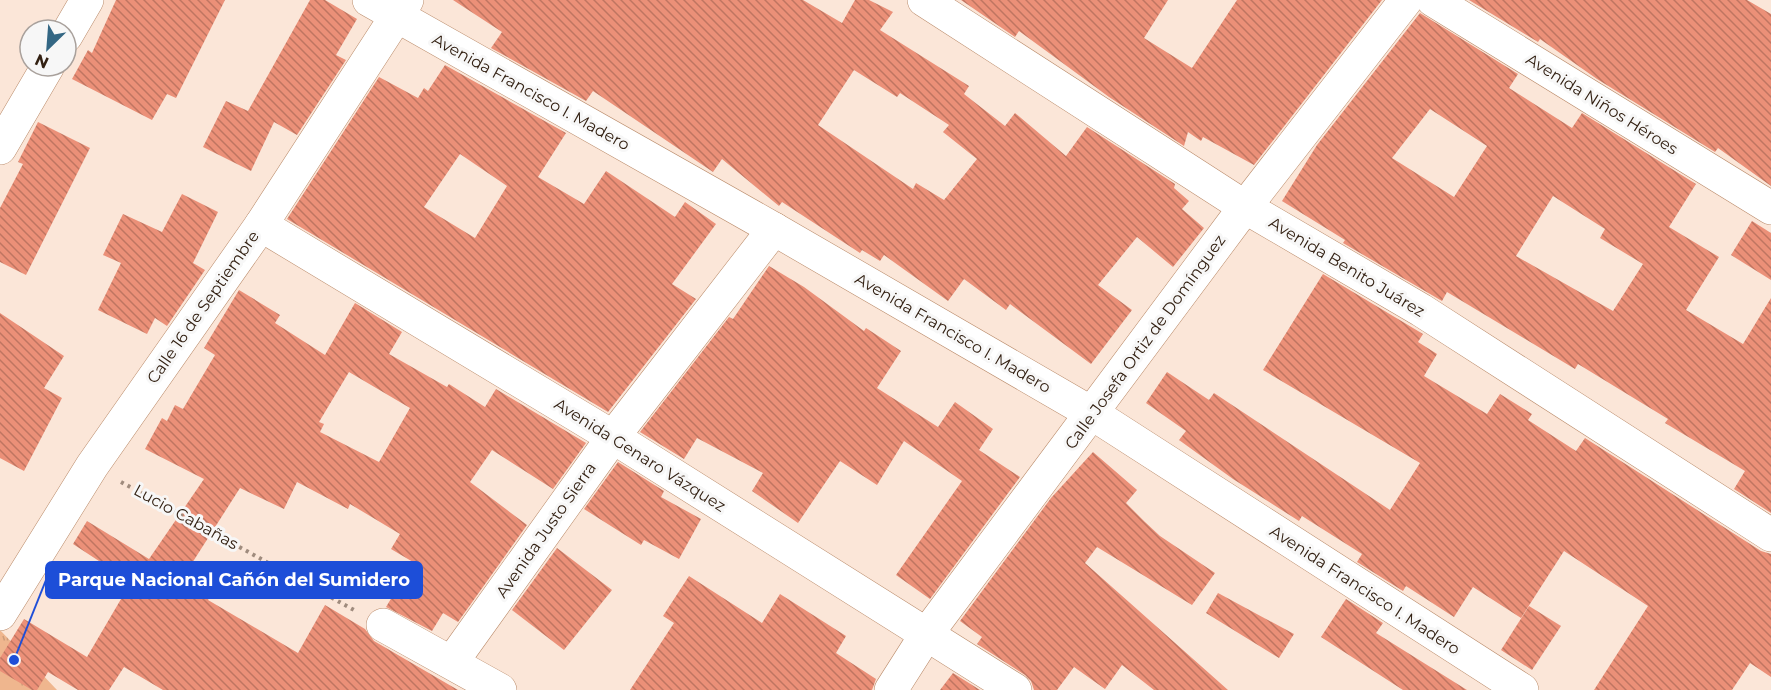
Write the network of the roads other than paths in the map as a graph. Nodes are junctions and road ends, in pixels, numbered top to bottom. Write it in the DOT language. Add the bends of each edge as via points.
graph roads {
  1 [pos="87,0"];
  2 [pos="924,0"];
  3 [pos="1407,0"];
  4 [pos="1433,0"];
  5 [pos="391,5"];
  6 [pos="76,18"];
  7 [pos="41,78"];
  8 [pos="0,148"];
  9 [pos="1245,207"];
  10 [pos="1771,208"];
  11 [pos="261,225"];
  12 [pos="774,229"];
  13 [pos="1093,414"];
  14 [pos="613,437"];
  15 [pos="1771,535"];
  16 [pos="0,614"];
  17 [pos="383,626"];
  18 [pos="926,635"];
  19 [pos="452,662"];
  20 [pos="1501,684"];
  21 [pos="500,690"];
  22 [pos="891,690"];
  23 [pos="1015,690"];
  1 -- 6 [label="street"];
  2 -- 9 [label="street, Avenida Benito Juárez"];
  3 -- 9 [label="street, Calle Josefa Ortiz de Domínguez"];
  4 -- 10 [label="street, Avenida Niños Héroes"];
  5 -- 11 [label="street, Calle 16 de Septiembre"];
  5 -- 12 [label="street, Avenida Francisco I. Madero"];
  7 -- 8 [label="street"];
  9 -- 13 [label="street, Calle Josefa Ortiz de Domínguez"];
  9 -- 15 [label="street, Avenida Benito Juárez" via="1421,310"];
  11 -- 14 [label="street, Avenida Genaro Vázquez"];
  11 -- 16 [label="street, Calle 16 de Septiembre" via="92,466"];
  12 -- 13 [label="street, Avenida Francisco I. Madero"];
  12 -- 14 [label="street, Avenida Justo Sierra"];
  13 -- 18 [label="street, Calle Josefa Ortiz de Domínguez"];
  13 -- 20 [label="street, Avenida Francisco I. Madero"];
  14 -- 18 [label="street, Avenida Genaro Vázquez"];
  14 -- 19 [label="street, Avenida Justo Sierra"];
  17 -- 19 [label="street"];
  18 -- 22 [label="street, Calle Josefa Ortiz de Domínguez"];
  18 -- 23 [label="street, Avenida Genaro Vázquez"];
  19 -- 21 [label="street"];
}
